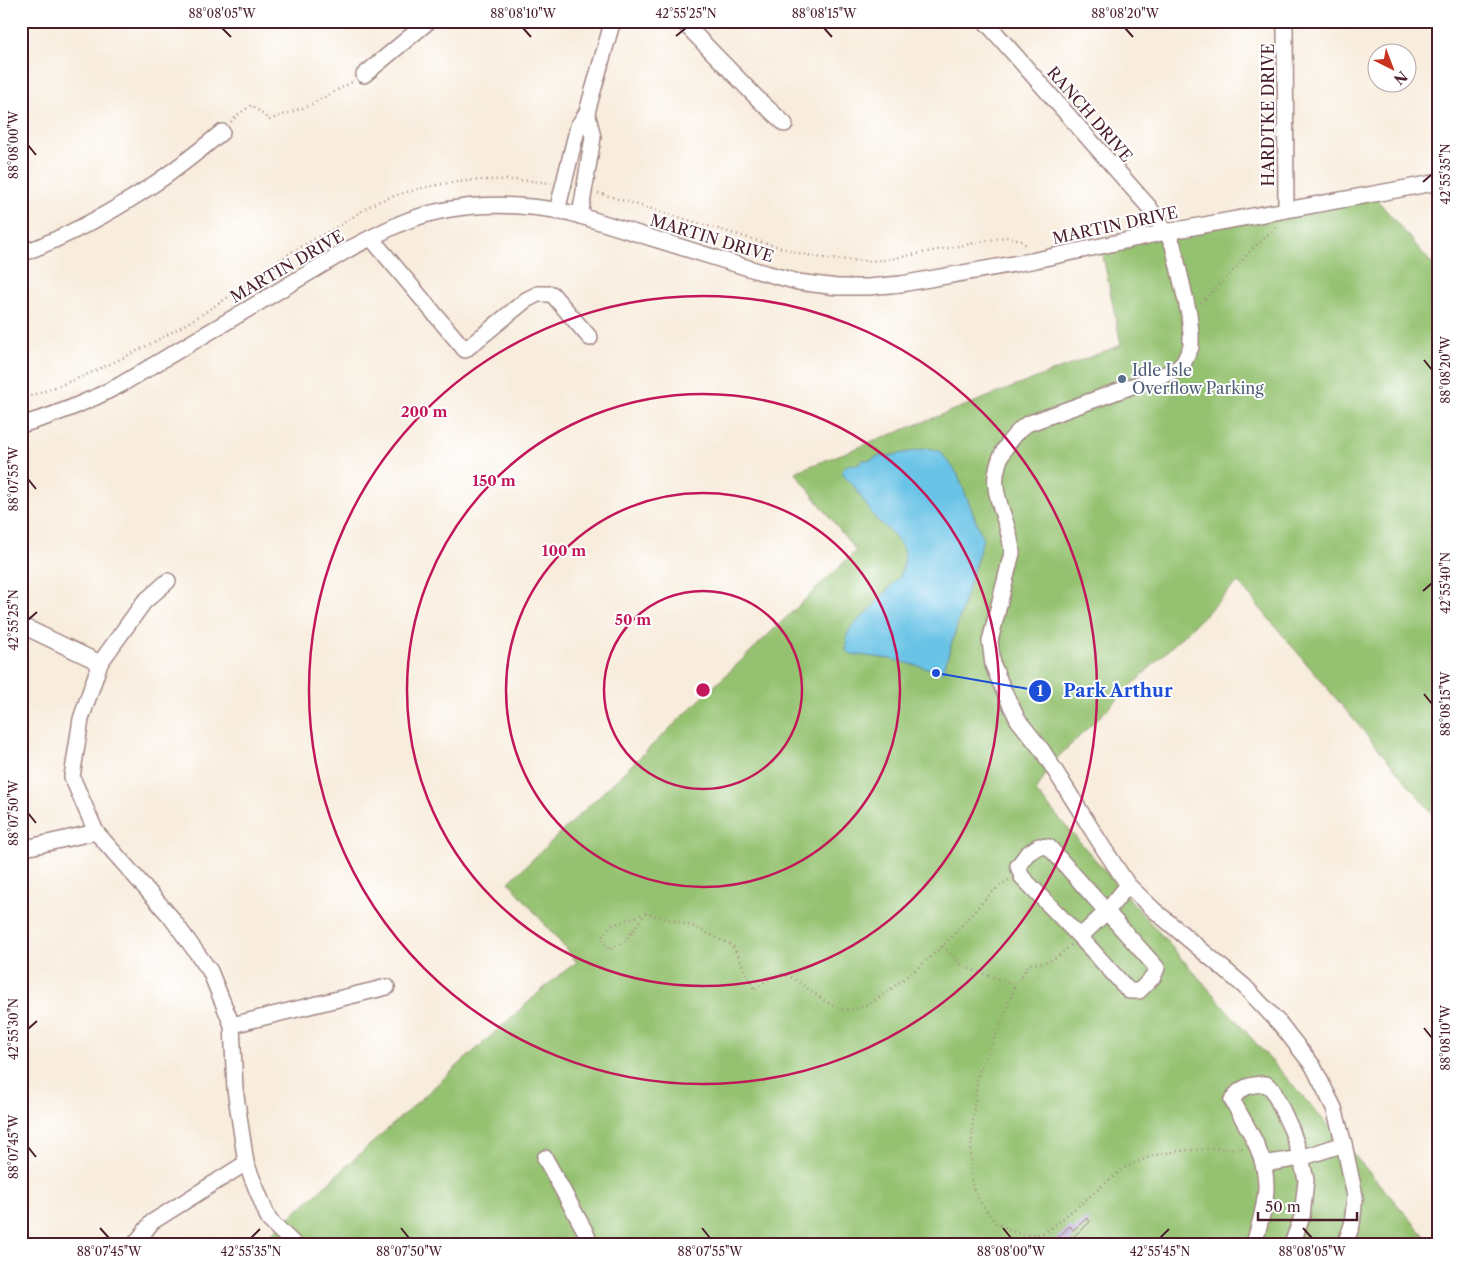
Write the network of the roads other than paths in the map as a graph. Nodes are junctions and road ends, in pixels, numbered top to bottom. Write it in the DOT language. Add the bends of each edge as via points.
graph roads {
  1 [pos="429,21"];
  2 [pos="615,21"];
  3 [pos="682,21"];
  4 [pos="985,21"];
  5 [pos="1285,21"];
  6 [pos="364,75"];
  7 [pos="587,112"];
  8 [pos="785,124"];
  9 [pos="222,132"];
  10 [pos="1439,182"];
  11 [pos="557,211"];
  12 [pos="1281,214"];
  13 [pos="580,216"];
  14 [pos="1166,232"];
  15 [pos="371,238"];
  16 [pos="21,254"];
  17 [pos="590,338"];
  18 [pos="21,425"];
  19 [pos="168,581"];
  20 [pos="21,625"];
  21 [pos="100,663"];
  22 [pos="96,832"];
  23 [pos="21,849"];
  24 [pos="1128,885"];
  25 [pos="1107,911"];
  26 [pos="1080,937"];
  27 [pos="387,987"];
  28 [pos="232,1024"];
  29 [pos="1344,1144"];
  30 [pos="545,1158"];
  31 [pos="1301,1158"];
  32 [pos="246,1163"];
  33 [pos="1263,1164"];
  34 [pos="134,1244"];
  35 [pos="294,1244"];
  36 [pos="590,1244"];
  37 [pos="1254,1244"];
  38 [pos="1292,1244"];
  39 [pos="1345,1244"];
  1 -- 6 [label="street"];
  2 -- 7 [label="street"];
  3 -- 8 [label="street"];
  4 -- 14 [label="street, RANCH DRIVE" via="1149,207"];
  5 -- 12 [label="street, HARDTKE DRIVE"];
  7 -- 11 [label="street" via="578,126"];
  7 -- 13 [label="street" via="593,137"];
  9 -- 16 [label="street" via="152,186 93,222"];
  10 -- 12 [label="street, MARTIN DRIVE"];
  11 -- 13 [label="street, MARTIN DRIVE"];
  11 -- 15 [label="street, MARTIN DRIVE" via="510,205 457,209 405,222"];
  12 -- 14 [label="street, MARTIN DRIVE"];
  13 -- 14 [label="street, MARTIN DRIVE" via="798,282 868,288 1030,261"];
  14 -- 24 [label="street, RANCH DRIVE" via="1173,245 1192,334 1191,347 1183,364 1174,371 1027,424 1006,446 994,479 1011,538 1012,553 990,641 993,665 1018,720 1042,750"];
  15 -- 17 [label="street" via="465,350 526,300 538,294 552,294"];
  15 -- 18 [label="street, MARTIN DRIVE" via="120,385 65,411"];
  19 -- 21 [label="street" via="144,602"];
  20 -- 21 [label="street"];
  21 -- 22 [label="street" via="81,719 72,777"];
  22 -- 23 [label="street"];
  22 -- 28 [label="street" via="170,916 210,971"];
  24 -- 25 [label="street"];
  24 -- 29 [label="street, RANCH DRIVE" via="1244,986 1281,1025 1313,1066 1334,1108"];
  25 -- 26 [label="street"];
  25 -- 26 [label="street" via="1157,968 1146,985 1139,991 1129,991"];
  25 -- 26 [label="street" via="1050,847 1039,846 1026,854 1018,866 1022,877"];
  27 -- 28 [label="street"];
  28 -- 32 [label="street" via="235,1089"];
  29 -- 31 [label="street"];
  29 -- 39 [label="street, RANCH DRIVE" via="1355,1196 1352,1225"];
  30 -- 36 [label="street"];
  31 -- 33 [label="street"];
  31 -- 33 [label="street" via="1273,1090 1266,1084 1254,1084 1237,1092 1232,1100 1256,1143"];
  31 -- 38 [label="street" via="1306,1180 1302,1218"];
  32 -- 34 [label="street" via="152,1222"];
  32 -- 35 [label="street" via="268,1220"];
  33 -- 37 [label="street" via="1266,1186 1263,1213"];
}
